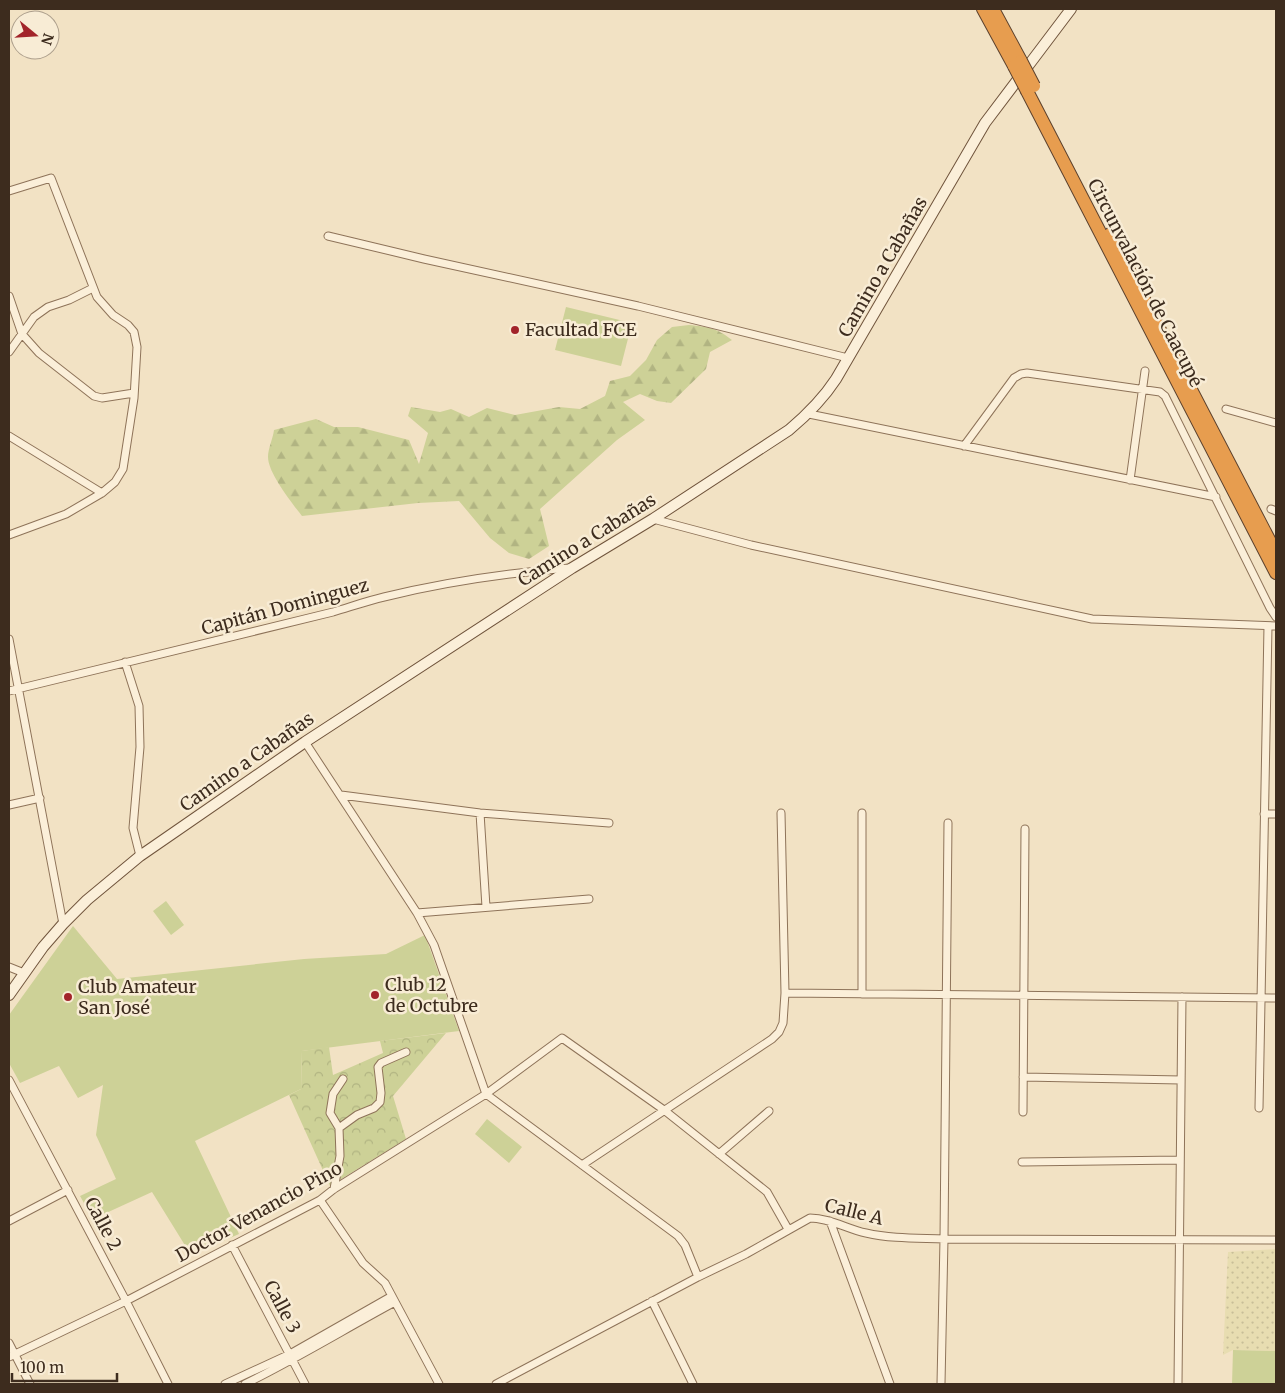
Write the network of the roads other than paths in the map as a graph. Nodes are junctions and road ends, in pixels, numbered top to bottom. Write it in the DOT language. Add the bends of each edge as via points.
graph roads {
  1 [pos="983,9"];
  2 [pos="993,9"];
  3 [pos="1071,9"];
  4 [pos="1017,64"];
  5 [pos="1031,89"];
  6 [pos="9,191"];
  7 [pos="328,236"];
  8 [pos="93,288"];
  9 [pos="9,296"];
  10 [pos="22,334"];
  11 [pos="9,352"];
  12 [pos="848,358"];
  13 [pos="1145,372"];
  14 [pos="1143,391"];
  15 [pos="134,393"];
  16 [pos="1226,409"];
  17 [pos="809,414"];
  18 [pos="1276,423"];
  19 [pos="9,436"];
  20 [pos="964,446"];
  21 [pos="1130,480"];
  22 [pos="102,493"];
  23 [pos="1216,497"];
  24 [pos="653,519"];
  25 [pos="9,535"];
  26 [pos="1276,553"];
  27 [pos="572,568"];
  28 [pos="1276,574"];
  29 [pos="1276,617"];
  30 [pos="1268,626"];
  31 [pos="1276,626"];
  32 [pos="9,639"];
  33 [pos="125,662"];
  34 [pos="18,688"];
  35 [pos="9,690"];
  36 [pos="305,742"];
  37 [pos="341,795"];
  38 [pos="40,798"];
  39 [pos="9,805"];
  40 [pos="480,813"];
  41 [pos="782,813"];
  42 [pos="862,813"];
  43 [pos="1264,814"];
  44 [pos="1276,814"];
  45 [pos="608,823"];
  46 [pos="948,823"];
  47 [pos="1025,829"];
  48 [pos="140,856"];
  49 [pos="589,899"];
  50 [pos="486,907"];
  51 [pos="417,913"];
  52 [pos="63,924"];
  53 [pos="9,967"];
  54 [pos="24,973"];
  55 [pos="785,993"];
  56 [pos="862,994"];
  57 [pos="9,995"];
  58 [pos="946,996"];
  59 [pos="1024,996"];
  60 [pos="1182,997"];
  61 [pos="1262,997"];
  62 [pos="1276,998"];
  63 [pos="406,1052"];
  64 [pos="1023,1077"];
  65 [pos="343,1079"];
  66 [pos="9,1080"];
  67 [pos="1181,1080"];
  68 [pos="486,1094"];
  69 [pos="1260,1108"];
  70 [pos="664,1110"];
  71 [pos="769,1111"];
  72 [pos="1023,1112"];
  73 [pos="339,1128"];
  74 [pos="719,1154"];
  75 [pos="1180,1160"];
  76 [pos="1022,1162"];
  77 [pos="582,1164"];
  78 [pos="334,1189"];
  79 [pos="68,1190"];
  80 [pos="320,1200"];
  81 [pos="9,1221"];
  82 [pos="830,1221"];
  83 [pos="788,1230"];
  84 [pos="944,1239"];
  85 [pos="1180,1239"];
  86 [pos="1276,1240"];
  87 [pos="232,1245"];
  88 [pos="698,1277"];
  89 [pos="393,1299"];
  90 [pos="126,1301"];
  91 [pos="652,1301"];
  92 [pos="9,1343"];
  93 [pos="12,1356"];
  94 [pos="292,1357"];
  95 [pos="30,1384"];
  96 [pos="168,1384"];
  97 [pos="225,1384"];
  98 [pos="245,1384"];
  99 [pos="305,1384"];
  100 [pos="439,1384"];
  101 [pos="496,1384"];
  102 [pos="693,1384"];
  103 [pos="890,1384"];
  104 [pos="941,1384"];
  105 [pos="1178,1384"];
  1 -- 4 [label="highway, Circunvalación de Caacupé"];
  2 -- 4 [label="highway, Circunvalación de Caacupé"];
  3 -- 12 [label="street, Camino a Cabañas" via="985,123"];
  4 -- 5 [label="highway, Circunvalación de Caacupé, bridge"];
  5 -- 26 [label="highway, Circunvalación de Caacupé"];
  5 -- 28 [label="highway, Circunvalación de Caacupé"];
  6 -- 8 [label="street" via="51,178"];
  7 -- 12 [label="street" via="638,306"];
  8 -- 10 [label="street" via="48,307 34,317"];
  8 -- 15 [label="street" via="96,297 134,332 137,347"];
  9 -- 10 [label="street"];
  10 -- 11 [label="street"];
  10 -- 15 [label="street" via="39,353 94,396 102,398"];
  12 -- 17 [label="street, Camino a Cabañas" via="824,398"];
  13 -- 14 [label="street"];
  14 -- 20 [label="street" via="1021,374 1014,378"];
  14 -- 21 [label="street"];
  14 -- 23 [label="street" via="1160,392 1165,396"];
  15 -- 22 [label="street" via="123,469 115,482"];
  16 -- 18 [label="street"];
  17 -- 20 [label="street"];
  17 -- 24 [label="street, Camino a Cabañas"];
  19 -- 22 [label="street"];
  20 -- 21 [label="street"];
  21 -- 23 [label="street"];
  22 -- 25 [label="street" via="66,514"];
  23 -- 29 [label="street"];
  24 -- 27 [label="street, Camino a Cabañas"];
  24 -- 30 [label="street" via="752,545 1092,619"];
  27 -- 33 [label="street, Capitán Dominguez" via="454,583 383,597"];
  27 -- 36 [label="street, Camino a Cabañas"];
  30 -- 31 [label="street"];
  30 -- 43 [label="street"];
  32 -- 34 [label="street"];
  33 -- 34 [label="street, Capitán Dominguez"];
  33 -- 48 [label="street" via="139,706 140,747 133,828"];
  34 -- 35 [label="street, Capitán Dominguez"];
  34 -- 38 [label="street"];
  36 -- 37 [label="street"];
  36 -- 48 [label="street, Camino a Cabañas"];
  37 -- 40 [label="street"];
  37 -- 51 [label="street"];
  38 -- 39 [label="street"];
  38 -- 52 [label="street"];
  40 -- 45 [label="street"];
  40 -- 50 [label="street"];
  41 -- 55 [label="street"];
  42 -- 56 [label="street"];
  43 -- 44 [label="street"];
  43 -- 61 [label="street"];
  46 -- 58 [label="street"];
  47 -- 59 [label="street"];
  48 -- 52 [label="street, Camino a Cabañas"];
  49 -- 50 [label="street"];
  50 -- 51 [label="street"];
  51 -- 68 [label="street" via="434,945"];
  52 -- 54 [label="street, Camino a Cabañas"];
  53 -- 54 [label="street"];
  54 -- 57 [label="street, Camino a Cabañas"];
  55 -- 56 [label="street"];
  55 -- 70 [label="street" via="783,1023 772,1039"];
  56 -- 58 [label="street"];
  58 -- 59 [label="street"];
  58 -- 84 [label="street"];
  59 -- 60 [label="street"];
  59 -- 64 [label="street"];
  60 -- 61 [label="street"];
  60 -- 67 [label="street"];
  61 -- 62 [label="street"];
  61 -- 69 [label="street"];
  63 -- 73 [label="street" via="378,1067 380,1102"];
  64 -- 67 [label="street"];
  64 -- 72 [label="street"];
  65 -- 73 [label="street" via="333,1094 330,1113"];
  66 -- 79 [label="street, Calle 2"];
  67 -- 75 [label="street"];
  68 -- 70 [label="street, Doctor Venancio Pino" via="562,1038"];
  68 -- 77 [label="street"];
  68 -- 78 [label="street, Doctor Venancio Pino"];
  70 -- 74 [label="street"];
  70 -- 77 [label="street"];
  71 -- 74 [label="street"];
  73 -- 78 [label="street" via="340,1156"];
  74 -- 83 [label="street" via="767,1192"];
  75 -- 76 [label="street"];
  75 -- 85 [label="street"];
  77 -- 88 [label="street" via="678,1236"];
  78 -- 80 [label="street, Doctor Venancio Pino"];
  79 -- 81 [label="street"];
  79 -- 90 [label="street, Calle 2"];
  80 -- 87 [label="street, Doctor Venancio Pino"];
  80 -- 89 [label="street" via="363,1264 385,1282"];
  82 -- 83 [label="street, Calle A" via="810,1218"];
  82 -- 84 [label="street, Calle A" via="877,1236"];
  82 -- 103 [label="street"];
  83 -- 88 [label="street, Calle A"];
  84 -- 85 [label="street, Calle A"];
  84 -- 104 [label="street"];
  85 -- 86 [label="street, Calle A"];
  85 -- 105 [label="street"];
  87 -- 90 [label="street, Doctor Venancio Pino"];
  87 -- 94 [label="street, Calle 3"];
  88 -- 91 [label="street, Calle A"];
  89 -- 94 [label="street"];
  89 -- 100 [label="street"];
  90 -- 93 [label="street, Doctor Venancio Pino"];
  90 -- 96 [label="street, Calle 2"];
  91 -- 101 [label="street, Calle A"];
  91 -- 102 [label="street"];
  92 -- 93 [label="street"];
  93 -- 95 [label="street"];
  94 -- 97 [label="street"];
  94 -- 98 [label="street"];
  94 -- 99 [label="street, Calle 3"];
}
